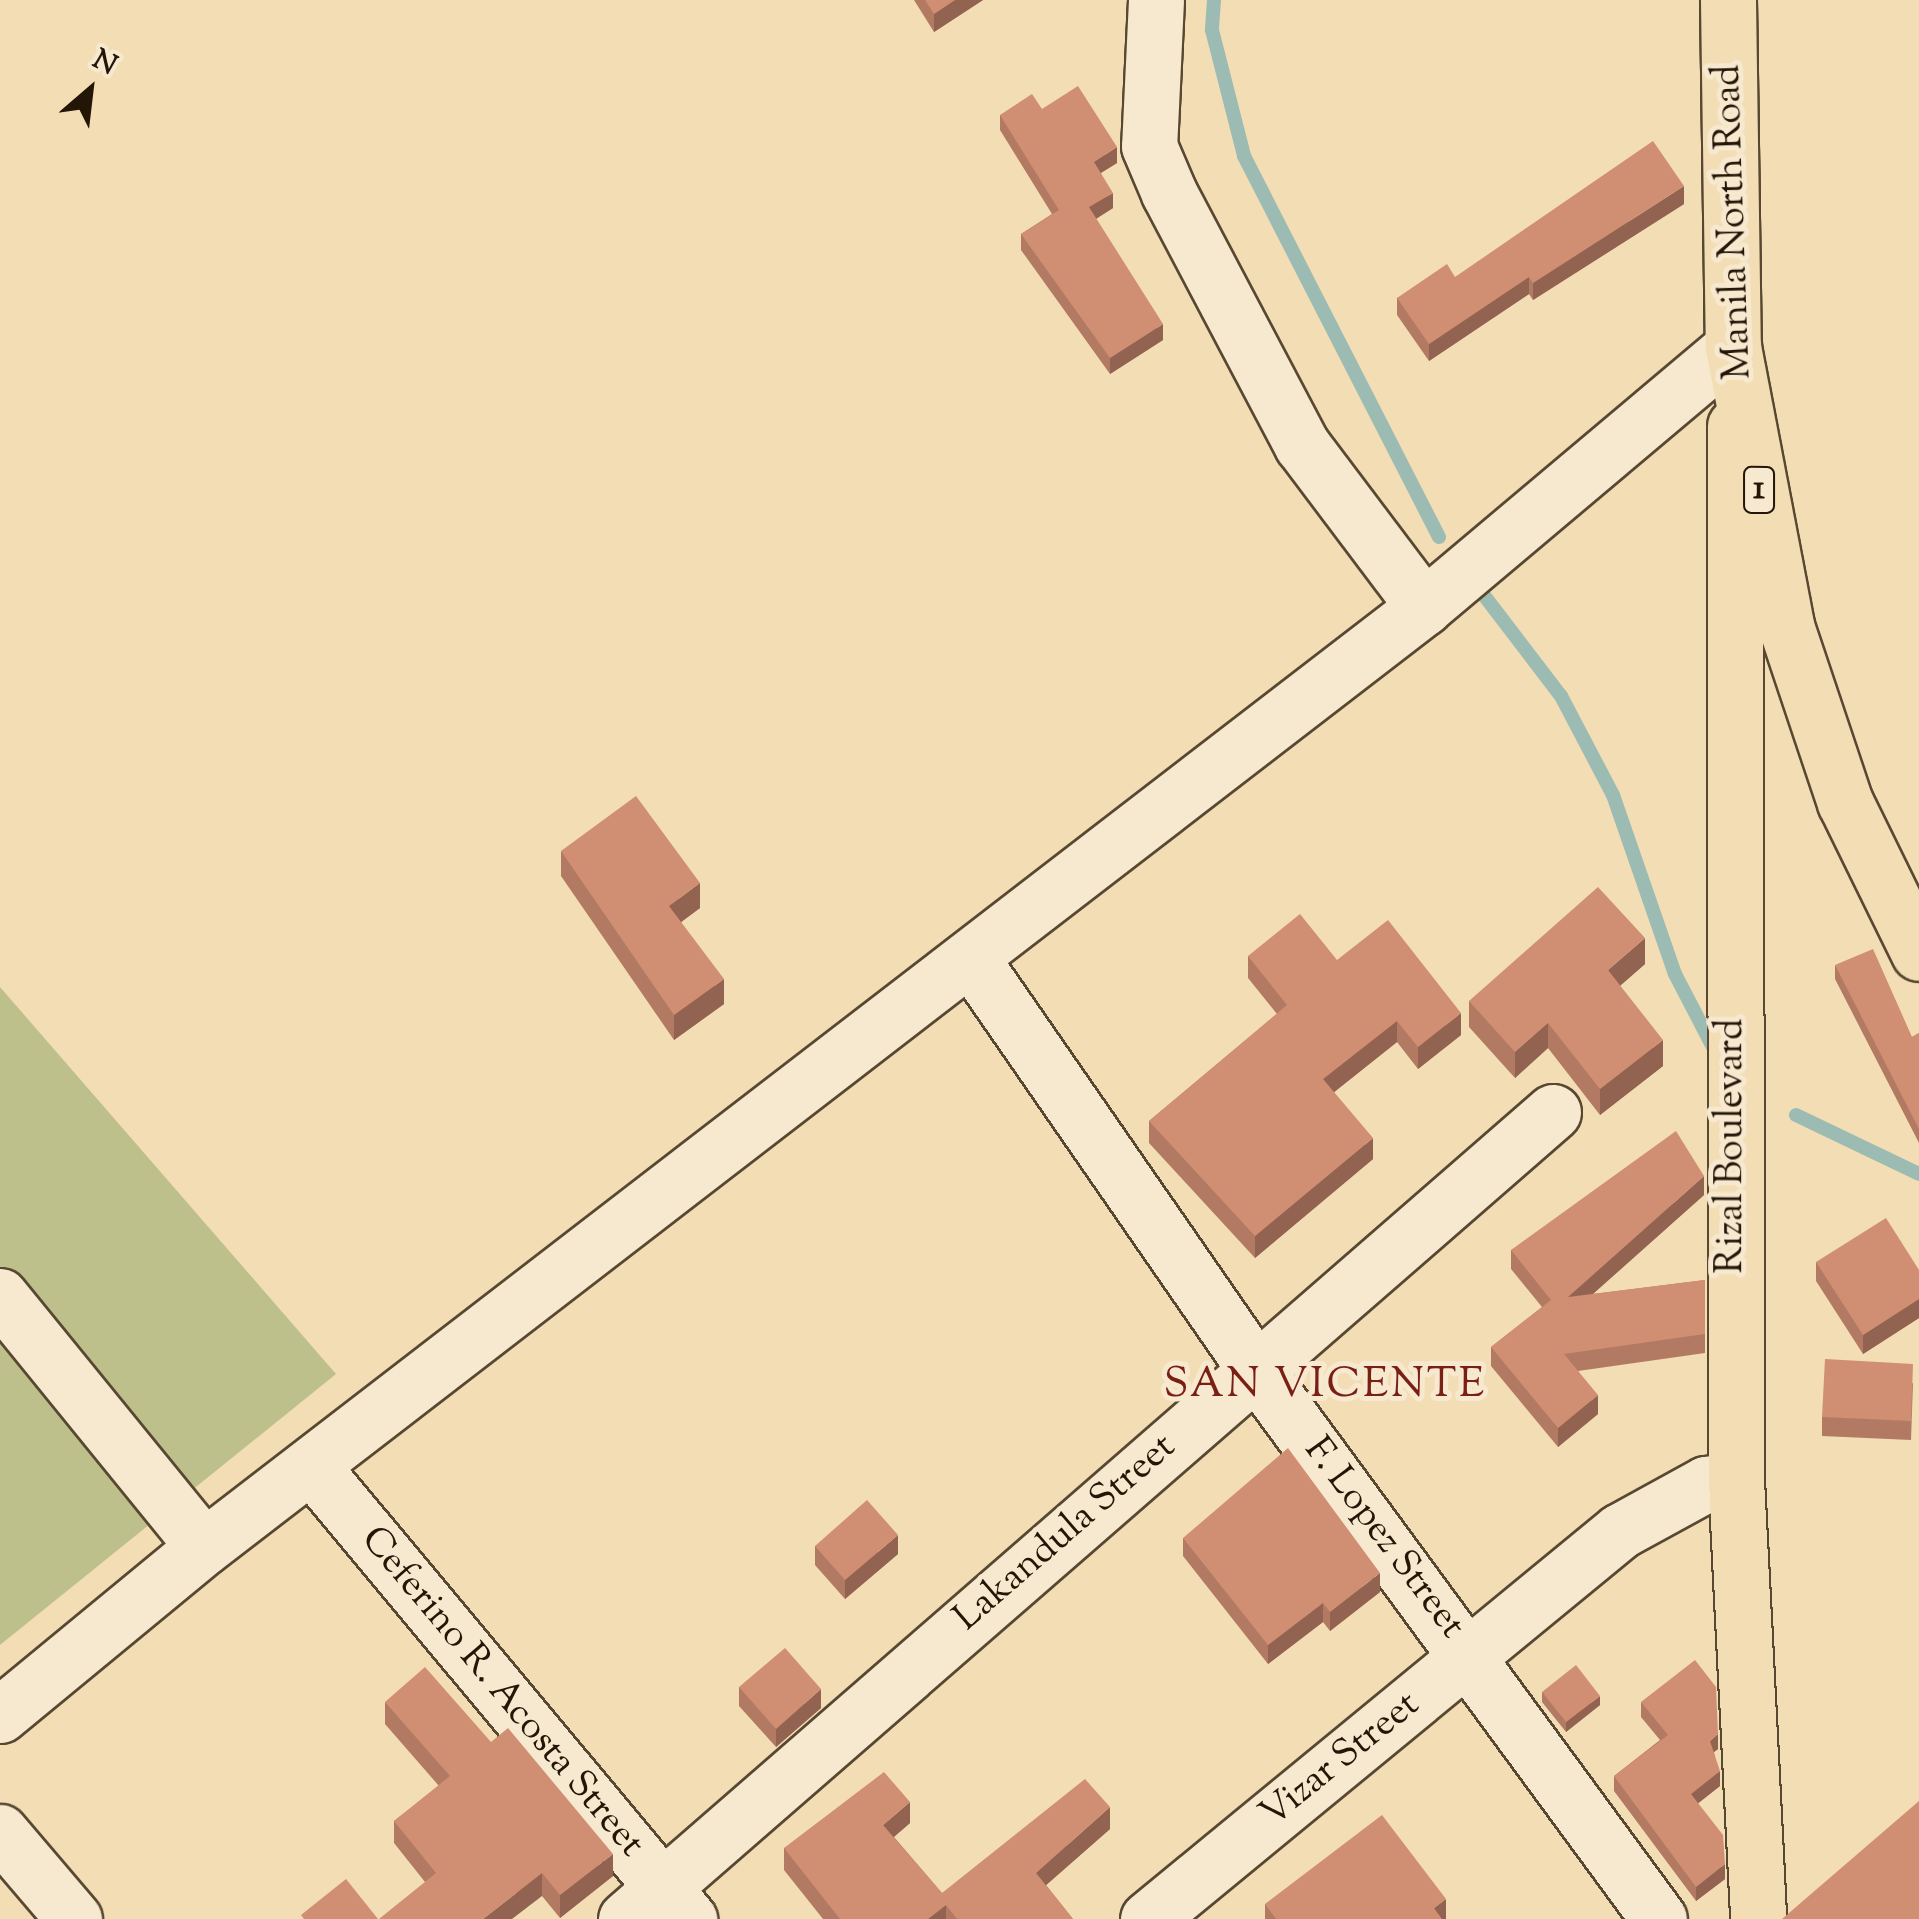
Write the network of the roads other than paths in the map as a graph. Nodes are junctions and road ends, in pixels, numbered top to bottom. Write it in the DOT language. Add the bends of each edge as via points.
graph roads {
  1 [pos="1156,0"];
  2 [pos="1728,0"];
  3 [pos="1734,360"];
  4 [pos="1424,606"];
  5 [pos="1919,953"];
  6 [pos="972,960"];
  7 [pos="1554,1112"];
  8 [pos="0,1296"];
  9 [pos="1255,1369"];
  10 [pos="312,1467"];
  11 [pos="1736,1480"];
  12 [pos="204,1546"];
  13 [pos="1470,1655"];
  14 [pos="0,1715"];
  15 [pos="0,1832"];
  16 [pos="659,1908"];
  17 [pos="1646,1914"];
  18 [pos="74,1919"];
  19 [pos="1148,1919"];
  20 [pos="1758,1919"];
  1 -- 4 [label="street" via="1150,146 1169,193 1302,446"];
  2 -- 3 [label="main road, Manila North Road / 1"];
  3 -- 4 [label="street"];
  3 -- 5 [label="main road, Manila North Road / 1" via="1786,626 1844,802"];
  3 -- 11 [label="main road, Rizal Boulevard"];
  4 -- 6 [label="street"];
  6 -- 9 [label="street, F. Lopez Street"];
  6 -- 10 [label="street"];
  7 -- 9 [label="street, Lakandula Street"];
  8 -- 12 [label="street"];
  9 -- 13 [label="street, F. Lopez Street"];
  9 -- 16 [label="street, Lakandula Street"];
  10 -- 12 [label="street"];
  10 -- 16 [label="street, Ceferino R. Acosta Street"];
  11 -- 13 [label="street, Vizar Street" via="1706,1484 1620,1531"];
  11 -- 20 [label="main road, Rizal Boulevard"];
  12 -- 14 [label="street"];
  13 -- 17 [label="street, F. Lopez Street"];
  13 -- 19 [label="street, Vizar Street"];
  15 -- 18 [label="street"];
}
